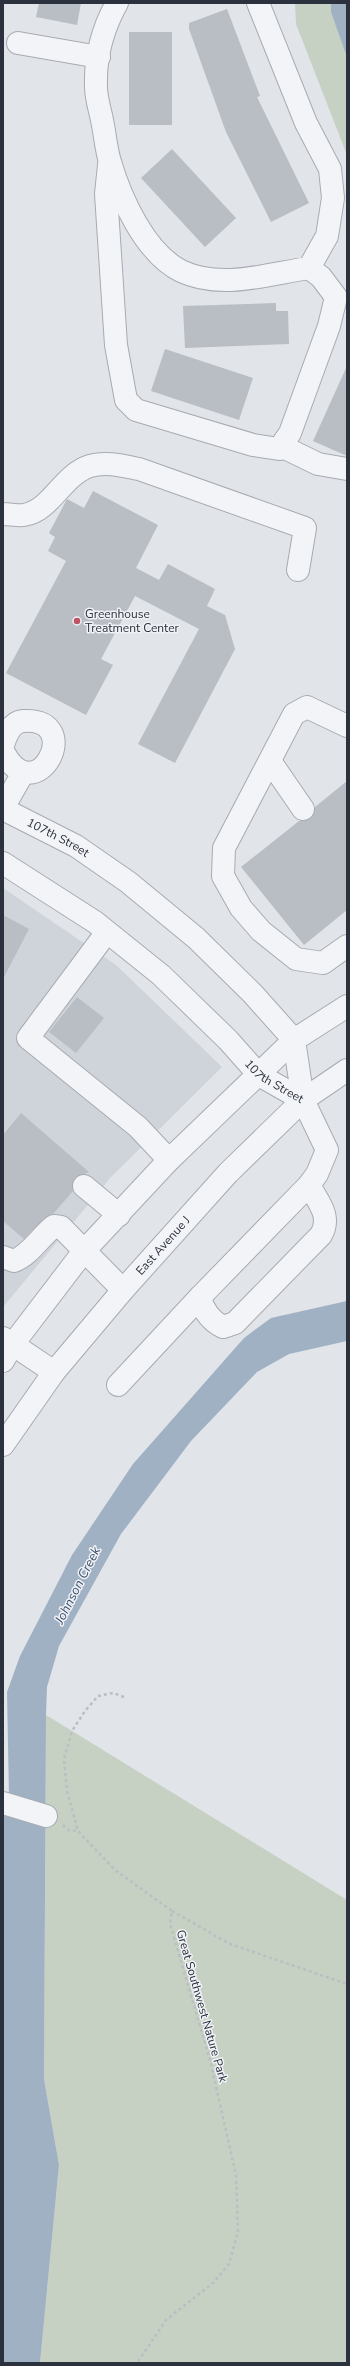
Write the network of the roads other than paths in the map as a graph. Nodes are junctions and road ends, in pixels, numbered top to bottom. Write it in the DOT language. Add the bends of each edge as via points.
graph roads {
  1 [pos="117,3"];
  2 [pos="258,3"];
  3 [pos="18,43"];
  4 [pos="99,57"];
  5 [pos="110,162"];
  6 [pos="309,268"];
  7 [pos="342,291"];
  8 [pos="281,446"];
  9 [pos="347,469"];
  10 [pos="3,514"];
  11 [pos="298,570"];
  12 [pos="347,726"];
  13 [pos="3,745"];
  14 [pos="3,751"];
  15 [pos="270,761"];
  16 [pos="23,773"];
  17 [pos="3,808"];
  18 [pos="303,809"];
  19 [pos="3,863"];
  20 [pos="107,932"];
  21 [pos="347,946"];
  22 [pos="347,1006"];
  23 [pos="294,1040"];
  24 [pos="347,1070"];
  25 [pos="259,1075"];
  26 [pos="303,1100"];
  27 [pos="169,1160"];
  28 [pos="309,1185"];
  29 [pos="84,1186"];
  30 [pos="119,1215"];
  31 [pos="84,1251"];
  32 [pos="3,1257"];
  33 [pos="122,1290"];
  34 [pos="200,1297"];
  35 [pos="6,1348"];
  36 [pos="54,1372"];
  37 [pos="118,1385"];
  38 [pos="6,1432"];
  39 [pos="3,1803"];
  40 [pos="46,1816"];
  1 -- 4 [label="street" via="102,38"];
  2 -- 6 [label="street" via="306,123 330,169 332,198 327,236"];
  3 -- 4 [label="street"];
  4 -- 5 [label="street" via="96,88"];
  5 -- 6 [label="street" via="138,226 153,249 166,262 182,272 209,279 252,279"];
  5 -- 8 [label="street" via="106,194 116,345 126,400 136,410 168,421 253,445 279,449"];
  6 -- 7 [label="street"];
  7 -- 8 [label="street" via="290,434"];
  8 -- 9 [label="street" via="318,464"];
  10 -- 11 [label="street" via="25,515 39,509 74,474 91,465 112,464 162,476 305,528"];
  12 -- 15 [label="street" via="307,707 294,714"];
  13 -- 16 [label="street" via="7,732 19,722 34,721 46,725 54,738 54,750 42,768 36,772"];
  14 -- 16 [label="street" via="9,763"];
  15 -- 18 [label="street"];
  15 -- 21 [label="street" via="224,848 224,876 241,908 261,931 296,959 323,963"];
  16 -- 17 [label="street"];
  17 -- 23 [label="street, 107th Street" via="76,846 128,882 196,938"];
  19 -- 20 [label="street, 107th Street"];
  20 -- 25 [label="street, 107th Street" via="161,975 228,1040"];
  20 -- 27 [label="street" via="28,1038 138,1127"];
  22 -- 23 [label="street"];
  23 -- 25 [label="street"];
  23 -- 26 [label="street, 107th Street"];
  24 -- 26 [label="street, East Avenue J"];
  25 -- 26 [label="street, 107th Street"];
  25 -- 27 [label="street"];
  26 -- 28 [label="street" via="327,1150 318,1174"];
  26 -- 33 [label="street, East Avenue J" via="228,1173"];
  27 -- 30 [label="street"];
  28 -- 34 [label="street"];
  28 -- 34 [label="street" via="326,1217 326,1225 321,1235 235,1323 223,1327 215,1323 203,1307"];
  29 -- 30 [label="street"];
  30 -- 31 [label="street"];
  31 -- 32 [label="street" via="61,1228 54,1226 22,1258 14,1262"];
  31 -- 33 [label="street"];
  31 -- 35 [label="street"];
  33 -- 36 [label="street, East Avenue J"];
  34 -- 37 [label="street"];
  35 -- 36 [label="street"];
  36 -- 38 [label="street, East Avenue J"];
  39 -- 40 [label="street"];
}
